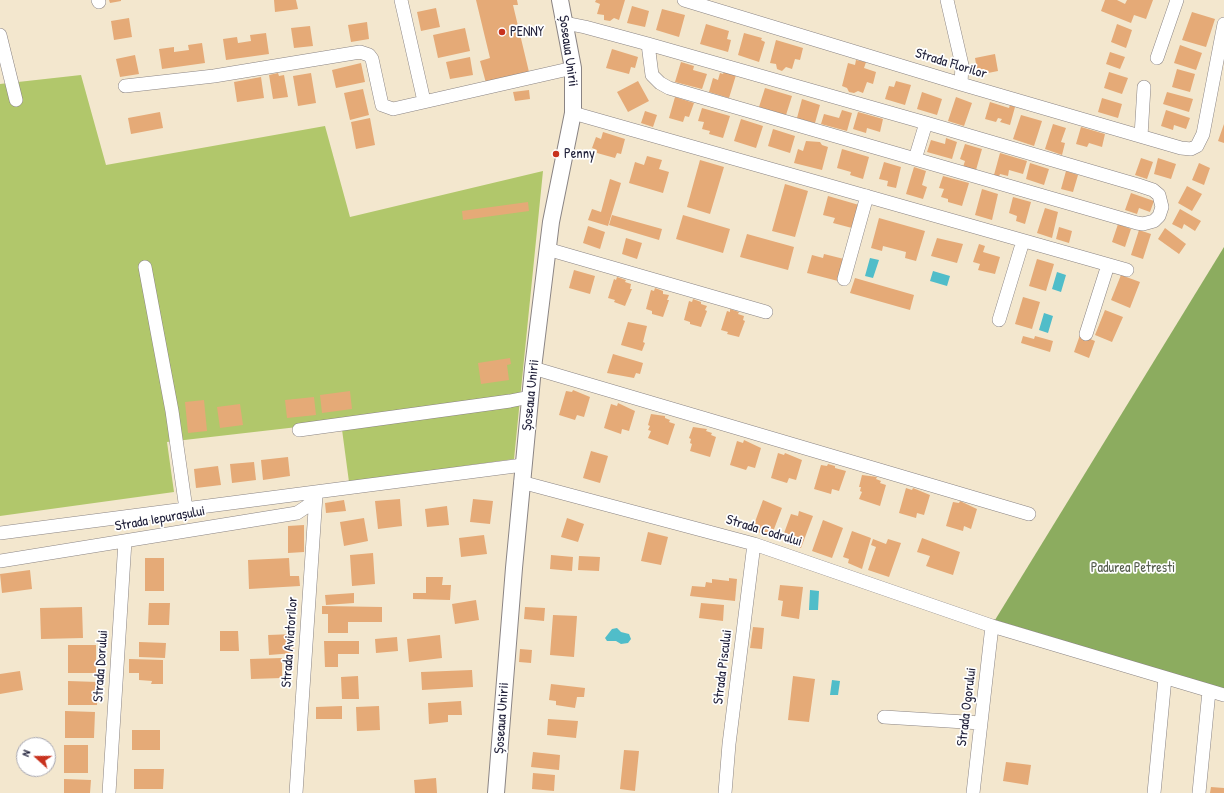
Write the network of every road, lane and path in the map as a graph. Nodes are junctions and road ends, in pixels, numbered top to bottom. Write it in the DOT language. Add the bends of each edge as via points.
graph roads {
  1 [pos="401,0"];
  2 [pos="560,0"];
  3 [pos="684,0"];
  4 [pos="947,0"];
  5 [pos="1177,0"];
  6 [pos="565,23"];
  7 [pos="1224,24"];
  8 [pos="0,35"];
  9 [pos="648,44"];
  10 [pos="1157,58"];
  11 [pos="572,68"];
  12 [pos="960,84"];
  13 [pos="125,86"];
  14 [pos="1144,87"];
  15 [pos="16,100"];
  16 [pos="424,101"];
  17 [pos="572,113"];
  18 [pos="926,123"];
  19 [pos="1141,136"];
  20 [pos="915,159"];
  21 [pos="867,196"];
  22 [pos="1023,241"];
  23 [pos="547,249"];
  24 [pos="1108,265"];
  25 [pos="145,267"];
  26 [pos="1127,270"];
  27 [pos="844,279"];
  28 [pos="766,312"];
  29 [pos="999,320"];
  30 [pos="1086,334"];
  31 [pos="533,368"];
  32 [pos="530,397"];
  33 [pos="299,430"];
  34 [pos="523,466"];
  35 [pos="521,482"];
  36 [pos="316,493"];
  37 [pos="186,509"];
  38 [pos="1029,514"];
  39 [pos="0,532"];
  40 [pos="125,541"];
  41 [pos="754,544"];
  42 [pos="0,561"];
  43 [pos="992,626"];
  44 [pos="1165,678"];
  45 [pos="1209,691"];
  46 [pos="1224,695"];
  47 [pos="884,716"];
  48 [pos="981,723"];
  49 [pos="109,793"];
  50 [pos="296,793"];
  51 [pos="496,793"];
  52 [pos="725,793"];
  53 [pos="973,793"];
  54 [pos="1154,793"];
  55 [pos="1199,793"];
  1 -- 16 [label="street"];
  2 -- 6 [label="main road, Șoseaua Unirii"];
  3 -- 12 [label="street, Strada Florilor"];
  4 -- 12 [label="street" via="962,66"];
  5 -- 10 [label="street"];
  6 -- 9 [label="street"];
  6 -- 11 [label="main road, Șoseaua Unirii"];
  7 -- 19 [label="street, Strada Florilor" via="1203,134 1197,146 1191,149 1181,148"];
  8 -- 15 [label="street"];
  9 -- 18 [label="street"];
  9 -- 20 [label="street" via="652,75 660,84 669,88"];
  11 -- 16 [label="street"];
  11 -- 17 [label="main road, Șoseaua Unirii"];
  12 -- 19 [label="street, Strada Florilor"];
  13 -- 16 [label="street" via="214,76 360,52 372,59 382,105 394,109"];
  14 -- 19 [label="street"];
  17 -- 21 [label="street"];
  17 -- 23 [label="main road, Șoseaua Unirii"];
  18 -- 20 [label="street"];
  18 -- 20 [label="street" via="1153,190 1158,195 1162,207 1154,221 1143,224"];
  21 -- 22 [label="street"];
  21 -- 27 [label="street"];
  22 -- 24 [label="street"];
  22 -- 29 [label="street"];
  23 -- 28 [label="street"];
  23 -- 31 [label="main road, Șoseaua Unirii"];
  24 -- 26 [label="street"];
  24 -- 30 [label="street"];
  25 -- 37 [label="street" via="172,411"];
  31 -- 32 [label="main road, Șoseaua Unirii"];
  31 -- 38 [label="street"];
  32 -- 33 [label="street"];
  32 -- 34 [label="main road, Șoseaua Unirii"];
  34 -- 35 [label="main road, Șoseaua Unirii"];
  34 -- 36 [label="street, Strada Iepurașului"];
  35 -- 41 [label="street, Strada Codrului"];
  35 -- 51 [label="main road, Șoseaua Unirii"];
  36 -- 37 [label="street, Strada Iepurașului"];
  36 -- 40 [label="street, Strada Iepurașului" via="309,506 296,513"];
  36 -- 50 [label="street, Strada Aviatorilor"];
  37 -- 39 [label="street, Strada Iepurașului"];
  40 -- 42 [label="street, Strada Iepurașului"];
  40 -- 49 [label="street, Strada Dorului"];
  41 -- 43 [label="street, Strada Codrului"];
  41 -- 52 [label="street, Strada Piscului"];
  43 -- 44 [label="street, Strada Codrului"];
  43 -- 48 [label="street, Strada Ogorului"];
  44 -- 45 [label="street, Strada Codrului"];
  44 -- 54 [label="street"];
  45 -- 46 [label="street, Strada Codrului"];
  45 -- 55 [label="street"];
  47 -- 48 [label="street"];
  48 -- 53 [label="street, Strada Ogorului"];
}
